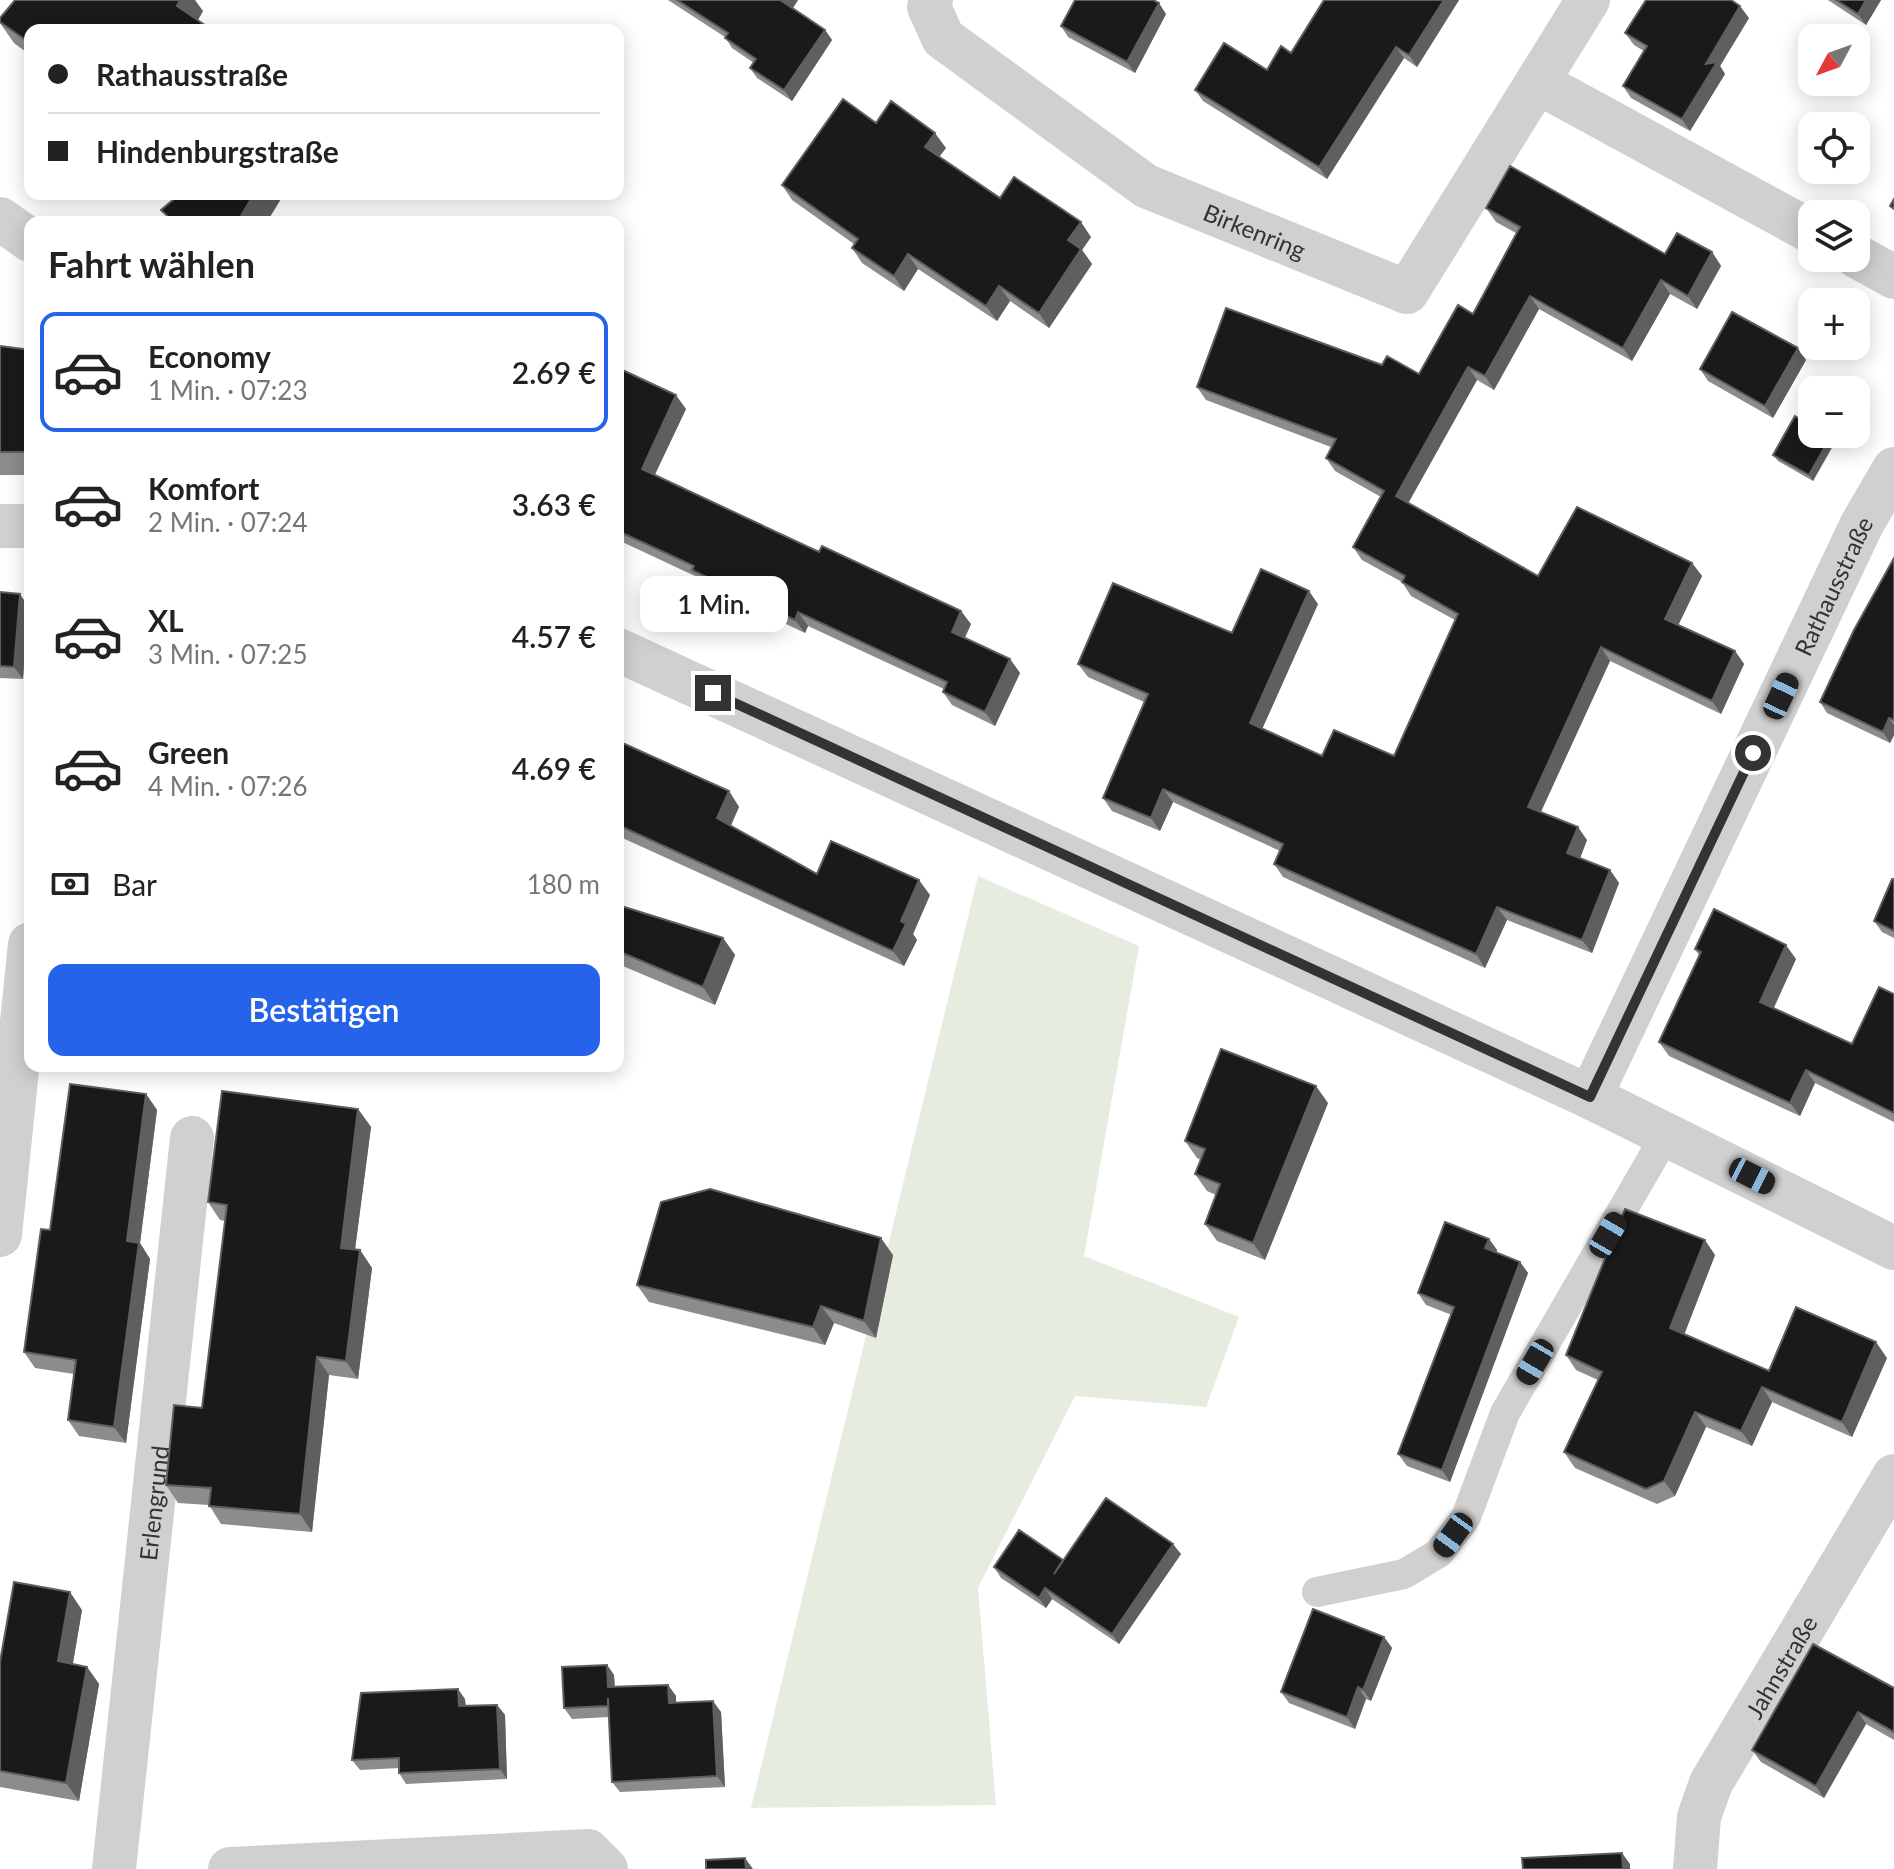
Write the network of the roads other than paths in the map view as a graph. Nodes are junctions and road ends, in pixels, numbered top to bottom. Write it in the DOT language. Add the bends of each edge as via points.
graph roads {
  1 [pos="931,0"];
  2 [pos="1588,0"];
  3 [pos="1537,82"];
  4 [pos="0,219"];
  5 [pos="1798,224"];
  6 [pos="24,236"];
  7 [pos="1870,264"];
  8 [pos="1894,277"];
  9 [pos="1894,469"];
  10 [pos="0,526"];
  11 [pos="24,526"];
  12 [pos="624,653"];
  13 [pos="24,1002"];
  14 [pos="1590,1097"];
  15 [pos="1667,1133"];
  16 [pos="192,1138"];
  17 [pos="0,1235"];
  18 [pos="1894,1248"];
  19 [pos="1894,1476"];
  20 [pos="1317,1592"];
  21 [pos="114,1869"];
  22 [pos="230,1869"];
  23 [pos="606,1869"];
  24 [pos="1695,1869"];
  1 -- 3 [label="street, Birkenring" via="929,7 943,38 1146,186 1407,292"];
  2 -- 3 [label="street, Birkenring"];
  3 -- 5 [label="street"];
  4 -- 6 [label="street"];
  7 -- 8 [label="street"];
  9 -- 14 [label="street, Rathausstraße" via="1862,524"];
  10 -- 11 [label="street"];
  12 -- 14 [label="street"];
  13 -- 17 [label="street"];
  14 -- 15 [label="street"];
  15 -- 18 [label="street"];
  15 -- 20 [label="lane" via="1505,1413 1466,1517 1439,1553 1404,1574"];
  16 -- 21 [label="street, Erlengrund"];
  19 -- 24 [label="street, Jahnstraße" via="1711,1783 1699,1817"];
  22 -- 23 [label="street" via="588,1851"];
}
